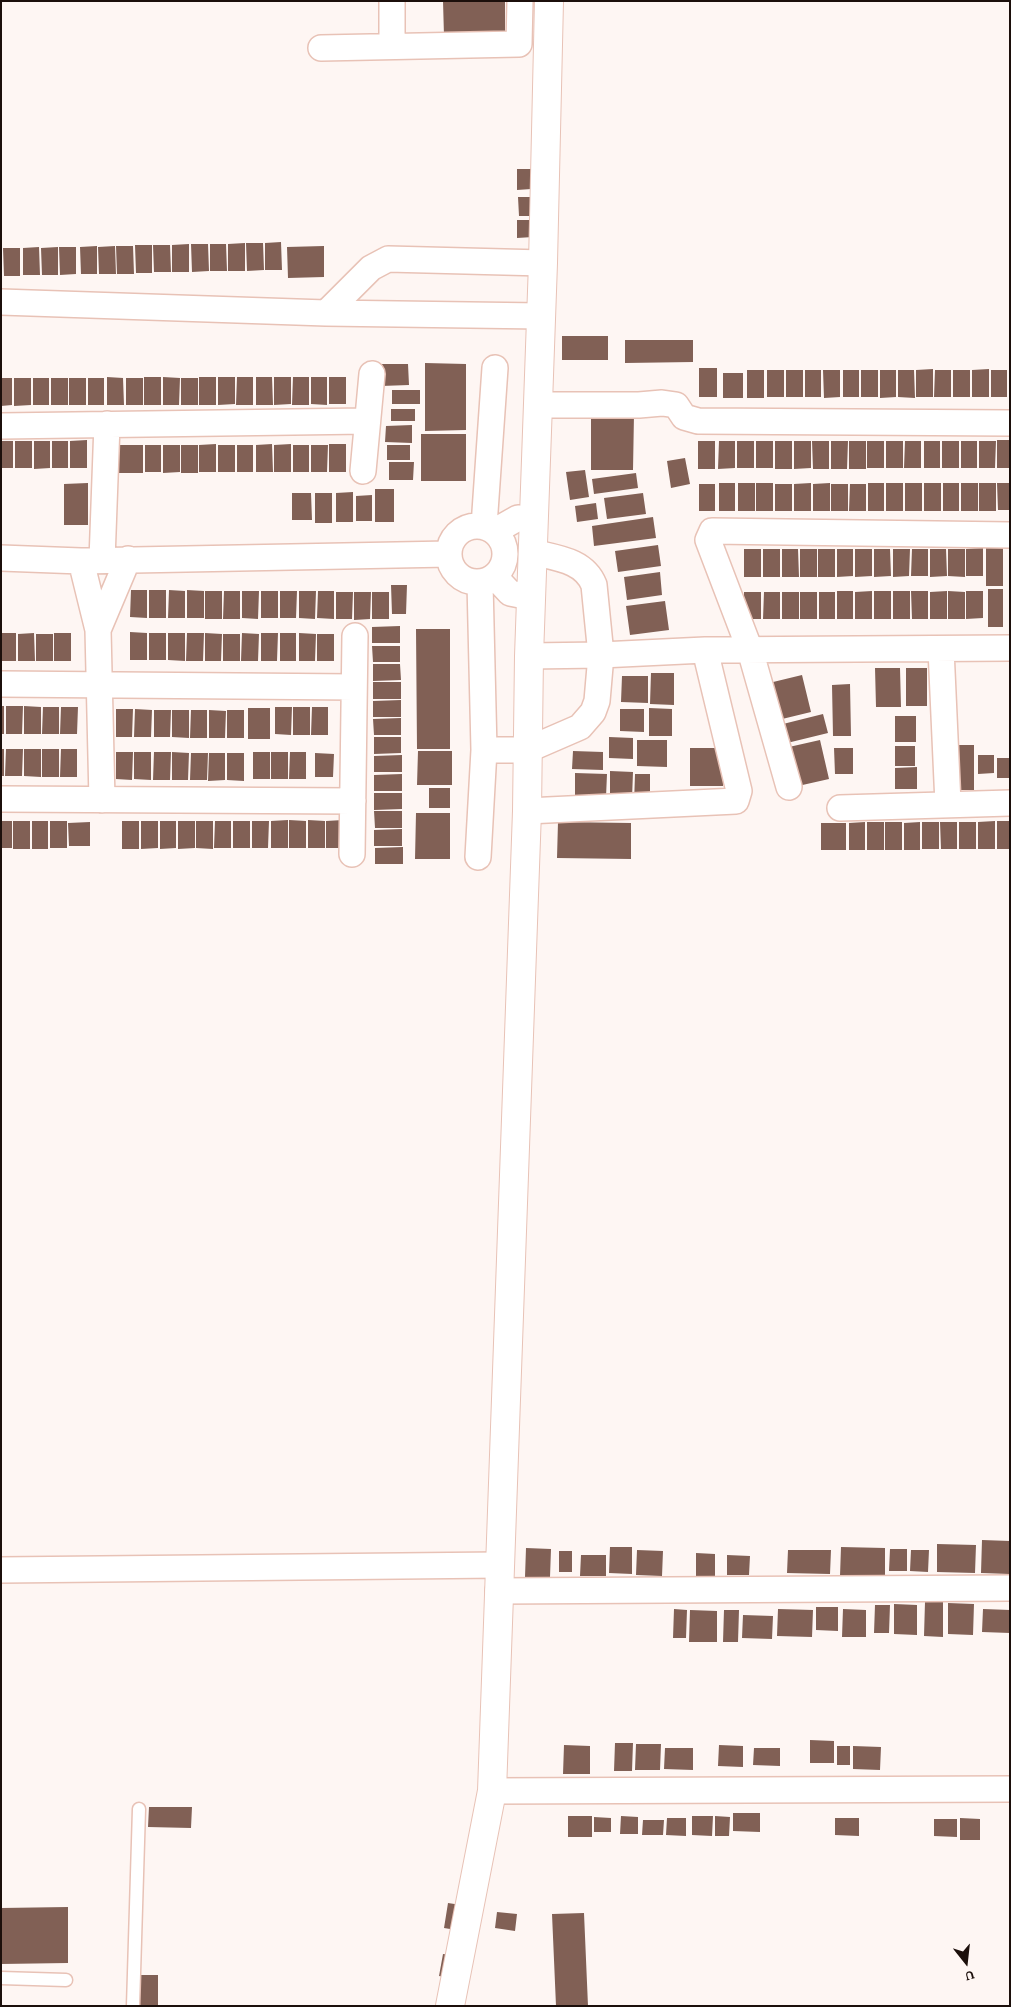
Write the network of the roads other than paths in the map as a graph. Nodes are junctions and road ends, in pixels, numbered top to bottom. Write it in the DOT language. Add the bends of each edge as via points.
graph roads {
  1 [pos="392,1"];
  2 [pos="520,1"];
  3 [pos="549,1"];
  4 [pos="519,44"];
  5 [pos="392,45"];
  6 [pos="548,45"];
  7 [pos="322,48"];
  8 [pos="543,263"];
  9 [pos="1,302"];
  10 [pos="326,313"];
  11 [pos="541,316"];
  12 [pos="495,368"];
  13 [pos="372,374"];
  14 [pos="538,406"];
  15 [pos="366,421"];
  16 [pos="1010,422"];
  17 [pos="107,424"];
  18 [pos="1,426"];
  19 [pos="363,471"];
  20 [pos="534,520"];
  21 [pos="489,528"];
  22 [pos="1010,535"];
  23 [pos="532,552"];
  24 [pos="449,554"];
  25 [pos="1,558"];
  26 [pos="128,558"];
  27 [pos="91,560"];
  28 [pos="487,580"];
  29 [pos="530,598"];
  30 [pos="98,630"];
  31 [pos="355,636"];
  32 [pos="1010,648"];
  33 [pos="941,649"];
  34 [pos="726,650"];
  35 [pos="601,655"];
  36 [pos="528,656"];
  37 [pos="1,684"];
  38 [pos="99,686"];
  39 [pos="354,686"];
  40 [pos="484,750"];
  41 [pos="527,750"];
  42 [pos="789,787"];
  43 [pos="1,799"];
  44 [pos="102,800"];
  45 [pos="353,801"];
  46 [pos="1010,803"];
  47 [pos="948,804"];
  48 [pos="840,808"];
  49 [pos="527,811"];
  50 [pos="352,854"];
  51 [pos="478,857"];
  52 [pos="1,1570"];
  53 [pos="499,1578"];
  54 [pos="1010,1588"];
  55 [pos="1010,1789"];
  56 [pos="492,1791"];
  57 [pos="139,1809"];
  58 [pos="1,1978"];
  59 [pos="66,1980"];
  60 [pos="133,2006"];
  61 [pos="450,2006"];
  1 -- 5 [label="street"];
  2 -- 4 [label="street"];
  3 -- 6 [label="street"];
  4 -- 5 [label="street"];
  4 -- 6 [label="street"];
  5 -- 7 [label="street"];
  6 -- 8 [label="street"];
  8 -- 10 [label="street" via="388,260 371,268"];
  8 -- 11 [label="street"];
  9 -- 10 [label="street"];
  10 -- 11 [label="street"];
  11 -- 14 [label="street"];
  12 -- 21 [label="street"];
  13 -- 15 [label="street"];
  14 -- 16 [label="street" via="662,403 676,405 684,417 698,421"];
  14 -- 20 [label="street"];
  15 -- 17 [label="street"];
  15 -- 19 [label="street"];
  17 -- 18 [label="street"];
  17 -- 27 [label="street"];
  20 -- 21 [label="street" via="518,518"];
  20 -- 23 [label="street"];
  21 -- 24 [label="street" via="473,526 456,535 450,544"];
  21 -- 28 [label="street" via="503,541 506,554 503,567"];
  22 -- 34 [label="street" via="712,531 708,540"];
  23 -- 29 [label="street"];
  23 -- 35 [label="street" via="576,564 591,578"];
  24 -- 26 [label="street"];
  24 -- 28 [label="street" via="451,566 458,575 468,581"];
  25 -- 27 [label="street"];
  26 -- 27 [label="street"];
  26 -- 30 [label="street"];
  27 -- 30 [label="street"];
  28 -- 29 [label="street"];
  28 -- 40 [label="street"];
  29 -- 36 [label="street"];
  30 -- 38 [label="street"];
  31 -- 39 [label="street"];
  32 -- 33 [label="street"];
  33 -- 34 [label="street"];
  33 -- 47 [label="street"];
  34 -- 35 [label="street"];
  34 -- 42 [label="street"];
  34 -- 49 [label="street" via="738,799 733,802"];
  35 -- 36 [label="street"];
  35 -- 41 [label="street" via="597,701 587,720 580,727"];
  36 -- 41 [label="street"];
  37 -- 38 [label="street"];
  38 -- 39 [label="street"];
  38 -- 44 [label="street"];
  39 -- 45 [label="street"];
  40 -- 41 [label="street"];
  40 -- 51 [label="street"];
  41 -- 49 [label="street"];
  43 -- 44 [label="street"];
  44 -- 45 [label="street"];
  45 -- 50 [label="street"];
  46 -- 47 [label="street"];
  47 -- 48 [label="street"];
  49 -- 53 [label="street"];
  52 -- 53 [label="street"];
  53 -- 54 [label="street"];
  53 -- 56 [label="street"];
  55 -- 56 [label="street"];
  56 -- 61 [label="street"];
  57 -- 60 [label="lane"];
  58 -- 59 [label="lane"];
}
